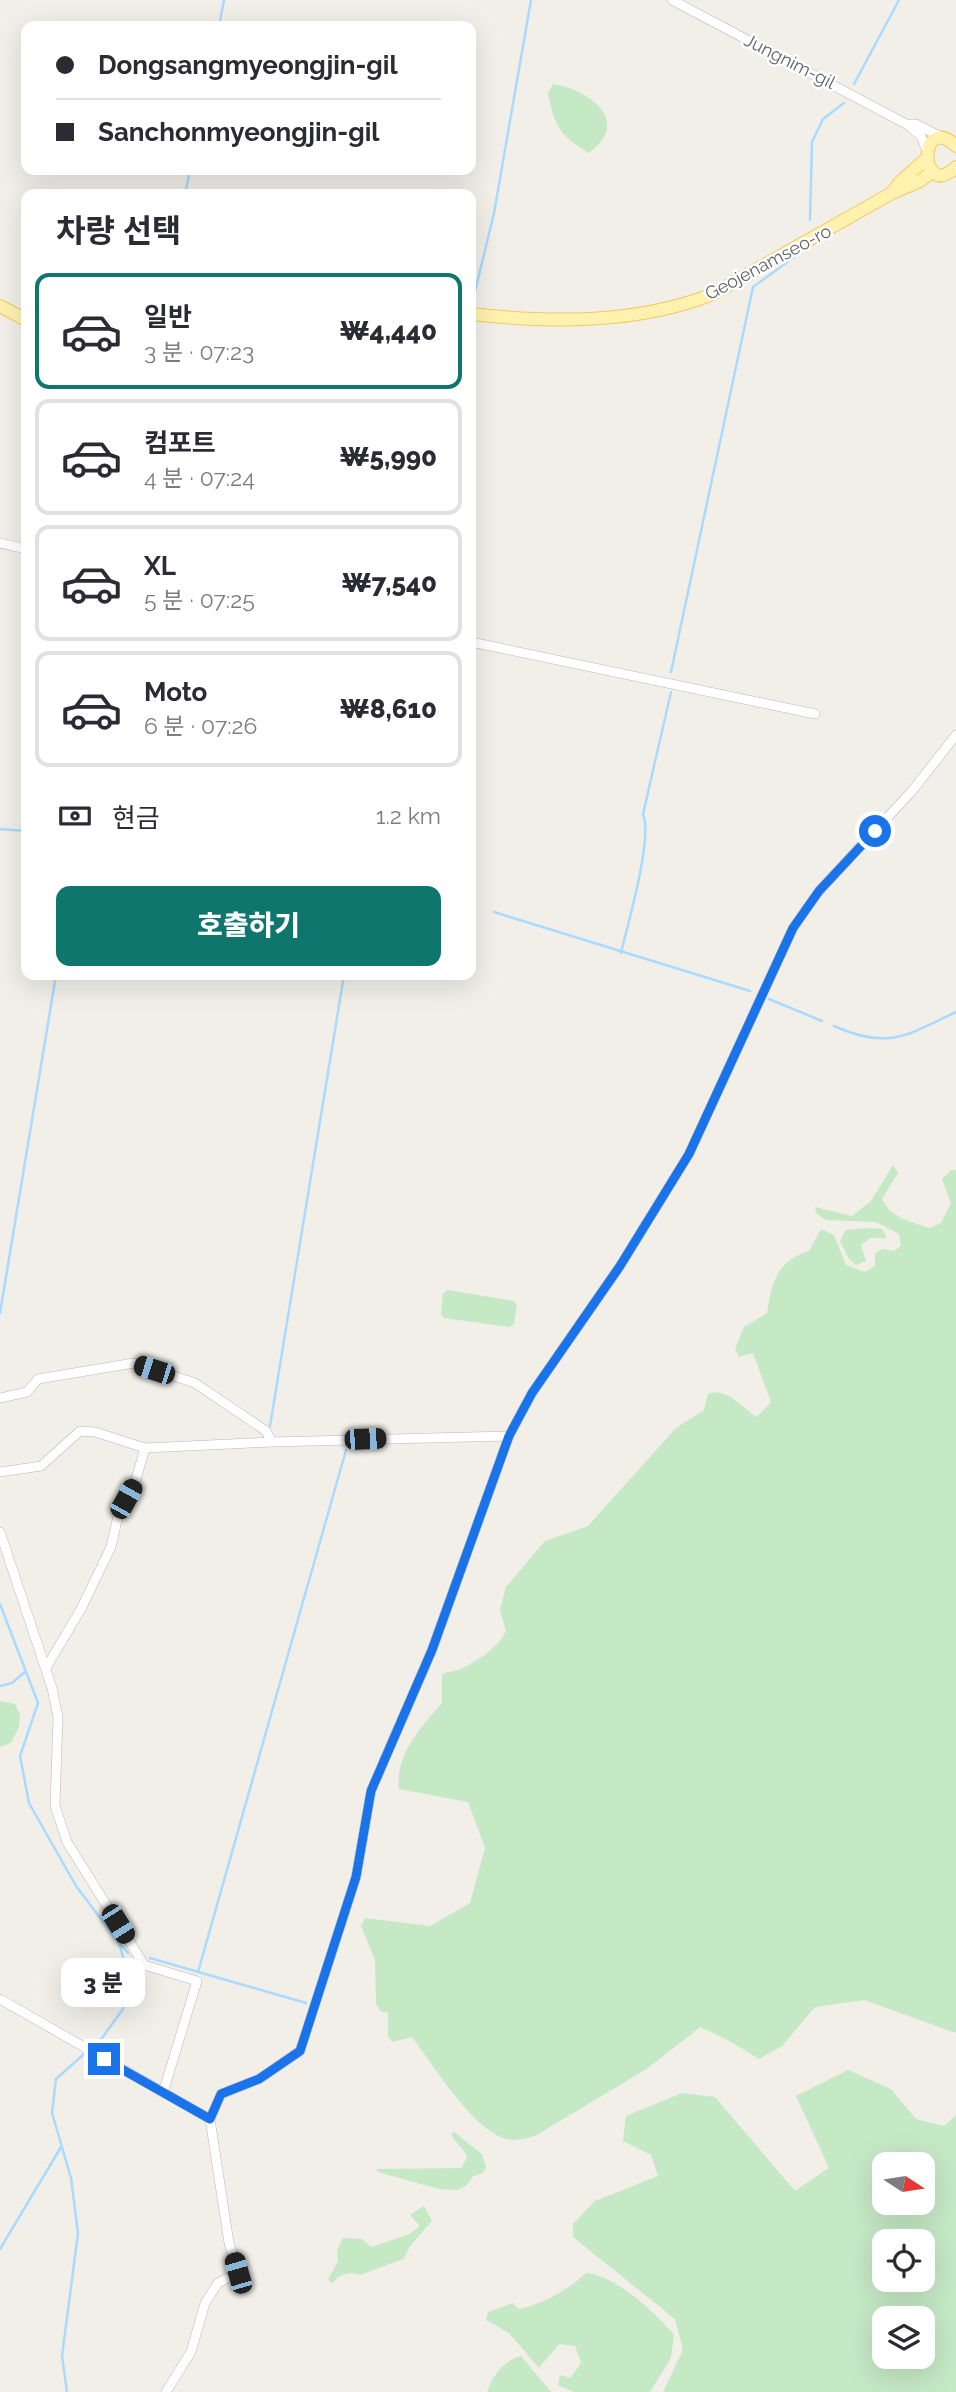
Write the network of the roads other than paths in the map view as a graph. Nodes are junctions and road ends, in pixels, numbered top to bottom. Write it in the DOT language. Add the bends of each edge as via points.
graph roads {
  1 [pos="672,0"];
  2 [pos="908,125"];
  3 [pos="952,138"];
  4 [pos="929,164"];
  5 [pos="955,169"];
  6 [pos="0,306"];
  7 [pos="476,315"];
  8 [pos="21,317"];
  9 [pos="0,543"];
  10 [pos="21,548"];
  11 [pos="476,643"];
  12 [pos="815,714"];
  13 [pos="956,735"];
  14 [pos="0,1398"];
  15 [pos="509,1436"];
  16 [pos="272,1442"];
  17 [pos="145,1448"];
  18 [pos="0,1472"];
  19 [pos="0,1532"];
  20 [pos="46,1668"];
  21 [pos="0,1999"];
  22 [pos="163,2093"];
  23 [pos="210,2119"];
  24 [pos="166,2392"];
  1 -- 2 [label="street, Jungnim-gil"];
  2 -- 3 [label="street, Jungnim-gil"];
  2 -- 4 [label="street, Jungnim-gil" via="921,136"];
  3 -- 4 [label="main road, Geojenamseo-ro" via="934,141"];
  4 -- 5 [label="main road" via="943,174"];
  4 -- 7 [label="main road, Geojenamseo-ro" via="900,182 892,193 713,294 686,304 581,320"];
  6 -- 8 [label="main road"];
  9 -- 10 [label="street"];
  11 -- 12 [label="street"];
  13 -- 15 [label="street" via="912,791 819,891 793,928 673,1183 532,1393"];
  14 -- 16 [label="street" via="27,1392 38,1379 134,1363 195,1383 266,1430"];
  15 -- 16 [label="street"];
  15 -- 23 [label="street" via="432,1650 371,1791 356,1877 300,2051 259,2079 221,2094"];
  16 -- 17 [label="street"];
  17 -- 18 [label="street" via="80,1431 41,1466"];
  17 -- 20 [label="street" via="134,1486 119,1512 111,1547"];
  19 -- 20 [label="street"];
  20 -- 22 [label="street" via="58,1717 55,1806 67,1842 144,1965 197,1981"];
  21 -- 22 [label="street"];
  22 -- 23 [label="street"];
  23 -- 24 [label="street" via="238,2273 218,2283 205,2303 191,2352"];
}
